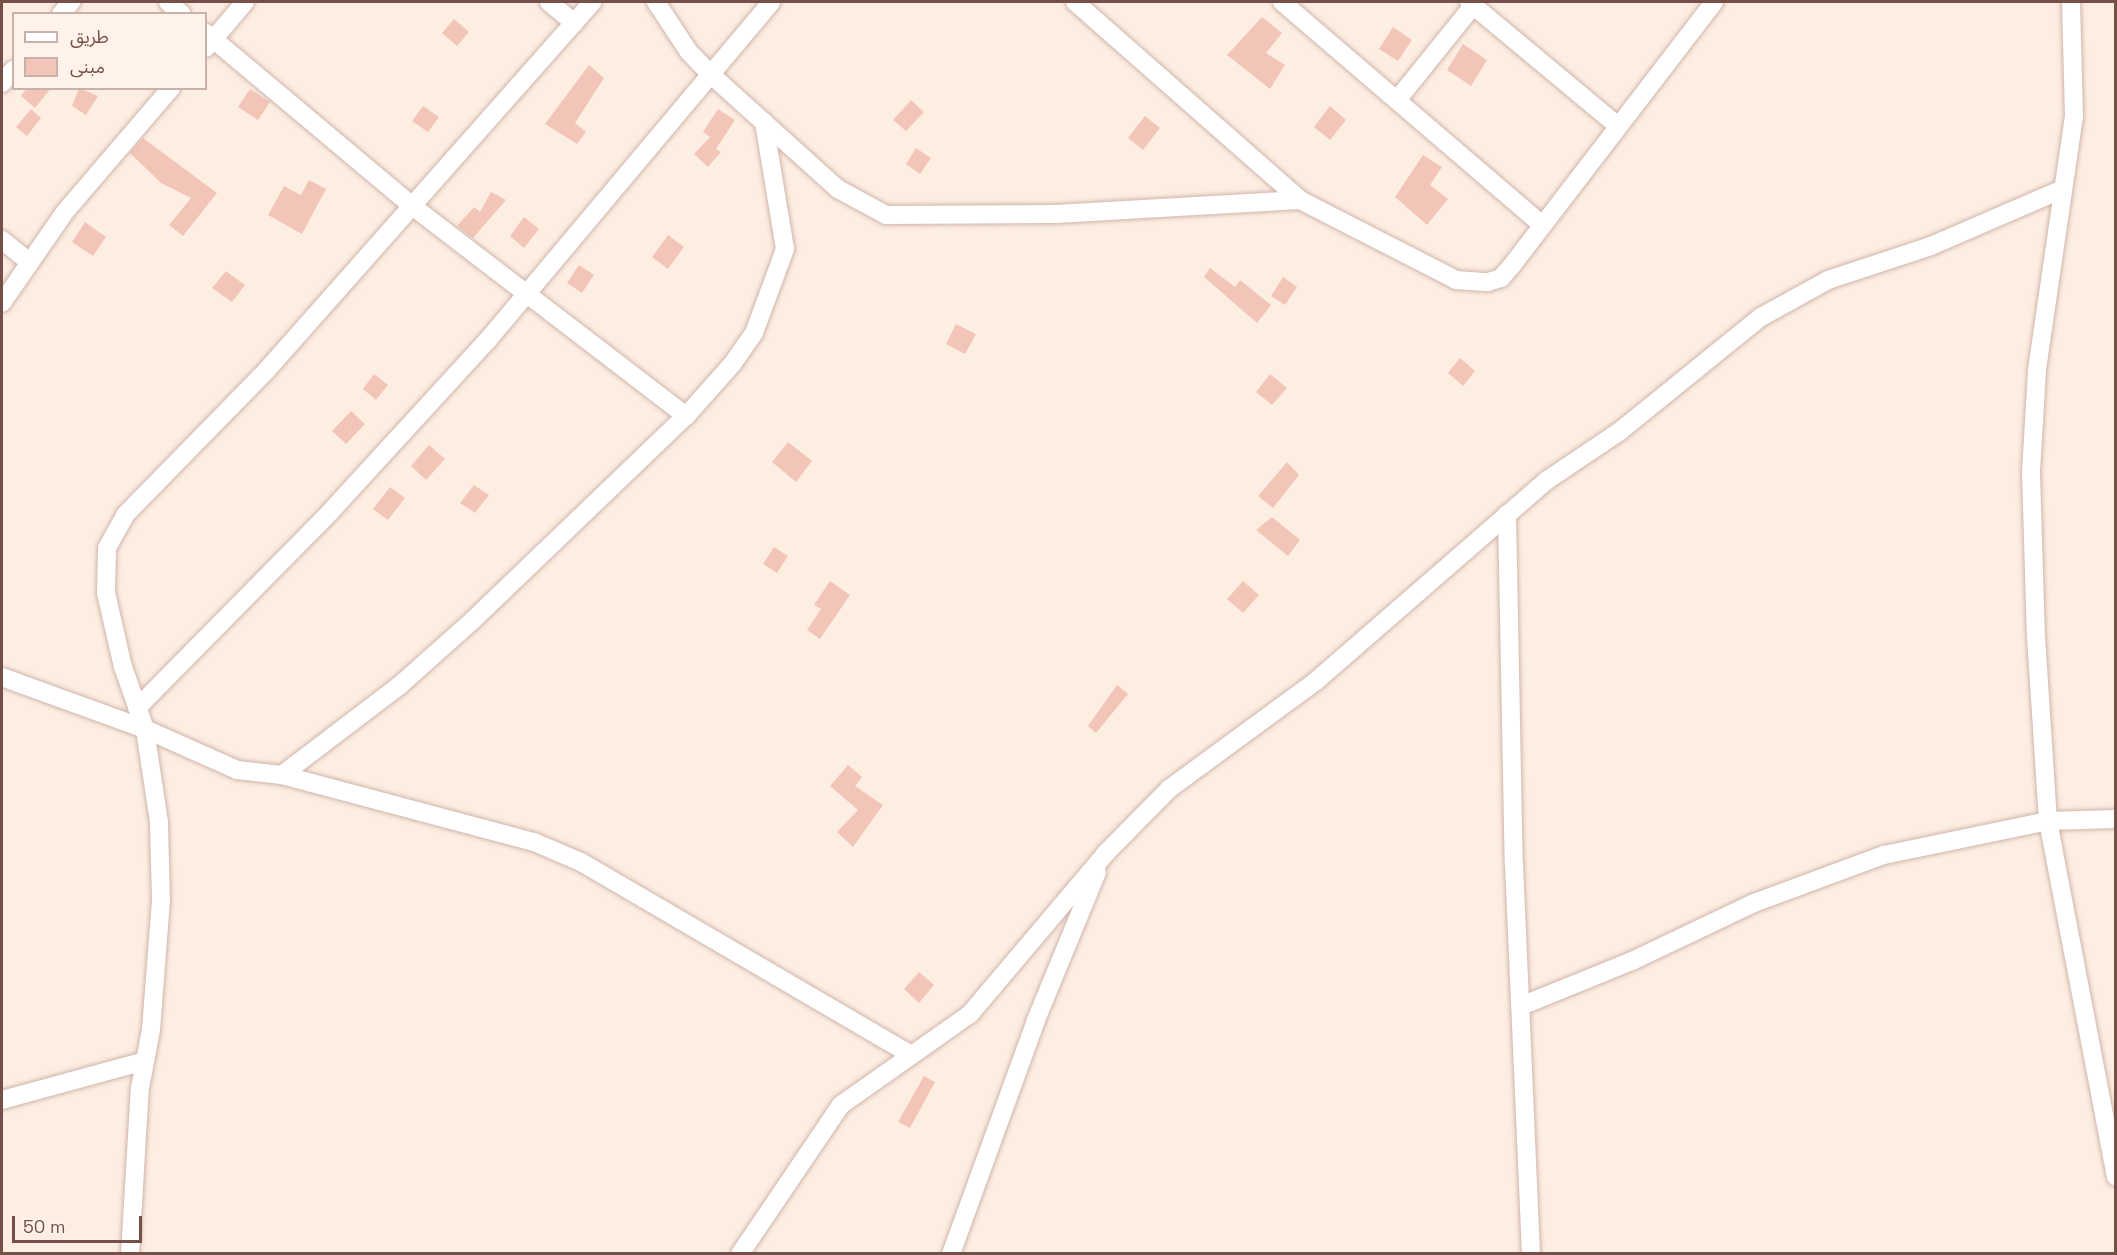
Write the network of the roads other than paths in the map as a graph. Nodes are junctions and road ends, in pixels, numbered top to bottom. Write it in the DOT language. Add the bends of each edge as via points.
graph roads {
  1 [pos="168,2"];
  2 [pos="245,2"];
  3 [pos="549,2"];
  4 [pos="593,2"];
  5 [pos="656,2"];
  6 [pos="771,2"];
  7 [pos="1075,2"];
  8 [pos="1282,2"];
  9 [pos="2071,2"];
  10 [pos="1473,3"];
  11 [pos="1704,5"];
  12 [pos="180,12"];
  13 [pos="574,23"];
  14 [pos="208,40"];
  15 [pos="12,71"];
  16 [pos="708,72"];
  17 [pos="2,83"];
  18 [pos="169,90"];
  19 [pos="1397,100"];
  20 [pos="764,122"];
  21 [pos="1618,126"];
  22 [pos="2063,189"];
  23 [pos="1300,200"];
  24 [pos="411,205"];
  25 [pos="1541,224"];
  26 [pos="2,240"];
  27 [pos="28,261"];
  28 [pos="527,292"];
  29 [pos="2,303"];
  30 [pos="686,416"];
  31 [pos="1507,514"];
  32 [pos="2,677"];
  33 [pos="137,708"];
  34 [pos="145,729"];
  35 [pos="282,775"];
  36 [pos="2115,819"];
  37 [pos="2048,821"];
  38 [pos="1105,854"];
  39 [pos="1521,1006"];
  40 [pos="911,1055"];
  41 [pos="145,1061"];
  42 [pos="2,1100"];
  43 [pos="2115,1177"];
  44 [pos="130,1254"];
  45 [pos="740,1254"];
  46 [pos="951,1254"];
  47 [pos="1531,1254"];
  1 -- 12 [label="street"];
  2 -- 14 [label="street"];
  3 -- 13 [label="street"];
  4 -- 13 [label="street"];
  5 -- 16 [label="street" via="689,52"];
  6 -- 16 [label="street"];
  7 -- 23 [label="street"];
  8 -- 19 [label="street"];
  9 -- 22 [label="street" via="2074,116"];
  10 -- 19 [label="street"];
  10 -- 21 [label="street"];
  11 -- 21 [label="street"];
  13 -- 24 [label="street"];
  14 -- 24 [label="street"];
  15 -- 17 [label="street"];
  16 -- 20 [label="street"];
  16 -- 28 [label="street"];
  18 -- 27 [label="street"];
  19 -- 25 [label="street"];
  20 -- 23 [label="street" via="838,189 886,215 1056,214"];
  20 -- 30 [label="street" via="785,249 754,333"];
  21 -- 25 [label="street"];
  22 -- 31 [label="street" via="1932,246 1828,280 1761,317"];
  22 -- 37 [label="street" via="2037,371 2031,472"];
  23 -- 25 [label="street" via="1456,280 1501,278"];
  24 -- 28 [label="street"];
  24 -- 33 [label="street" via="266,371 113,530 106,548 106,593"];
  26 -- 27 [label="street"];
  27 -- 29 [label="street"];
  28 -- 30 [label="street"];
  28 -- 33 [label="street" via="331,511"];
  30 -- 35 [label="street" via="575,526 399,686"];
  31 -- 38 [label="street" via="1316,681 1169,789"];
  31 -- 39 [label="street"];
  32 -- 34 [label="street"];
  33 -- 34 [label="street"];
  34 -- 35 [label="street" via="237,770"];
  34 -- 41 [label="street" via="159,822 160,901"];
  35 -- 40 [label="street" via="534,842 581,862"];
  36 -- 37 [label="street"];
  37 -- 39 [label="street" via="1884,855 1821,876"];
  37 -- 43 [label="street"];
  38 -- 40 [label="street" via="970,1014"];
  38 -- 46 [label="street" via="1036,1020"];
  39 -- 47 [label="street"];
  40 -- 45 [label="street" via="841,1105"];
  41 -- 42 [label="street"];
  41 -- 44 [label="street"];
}
